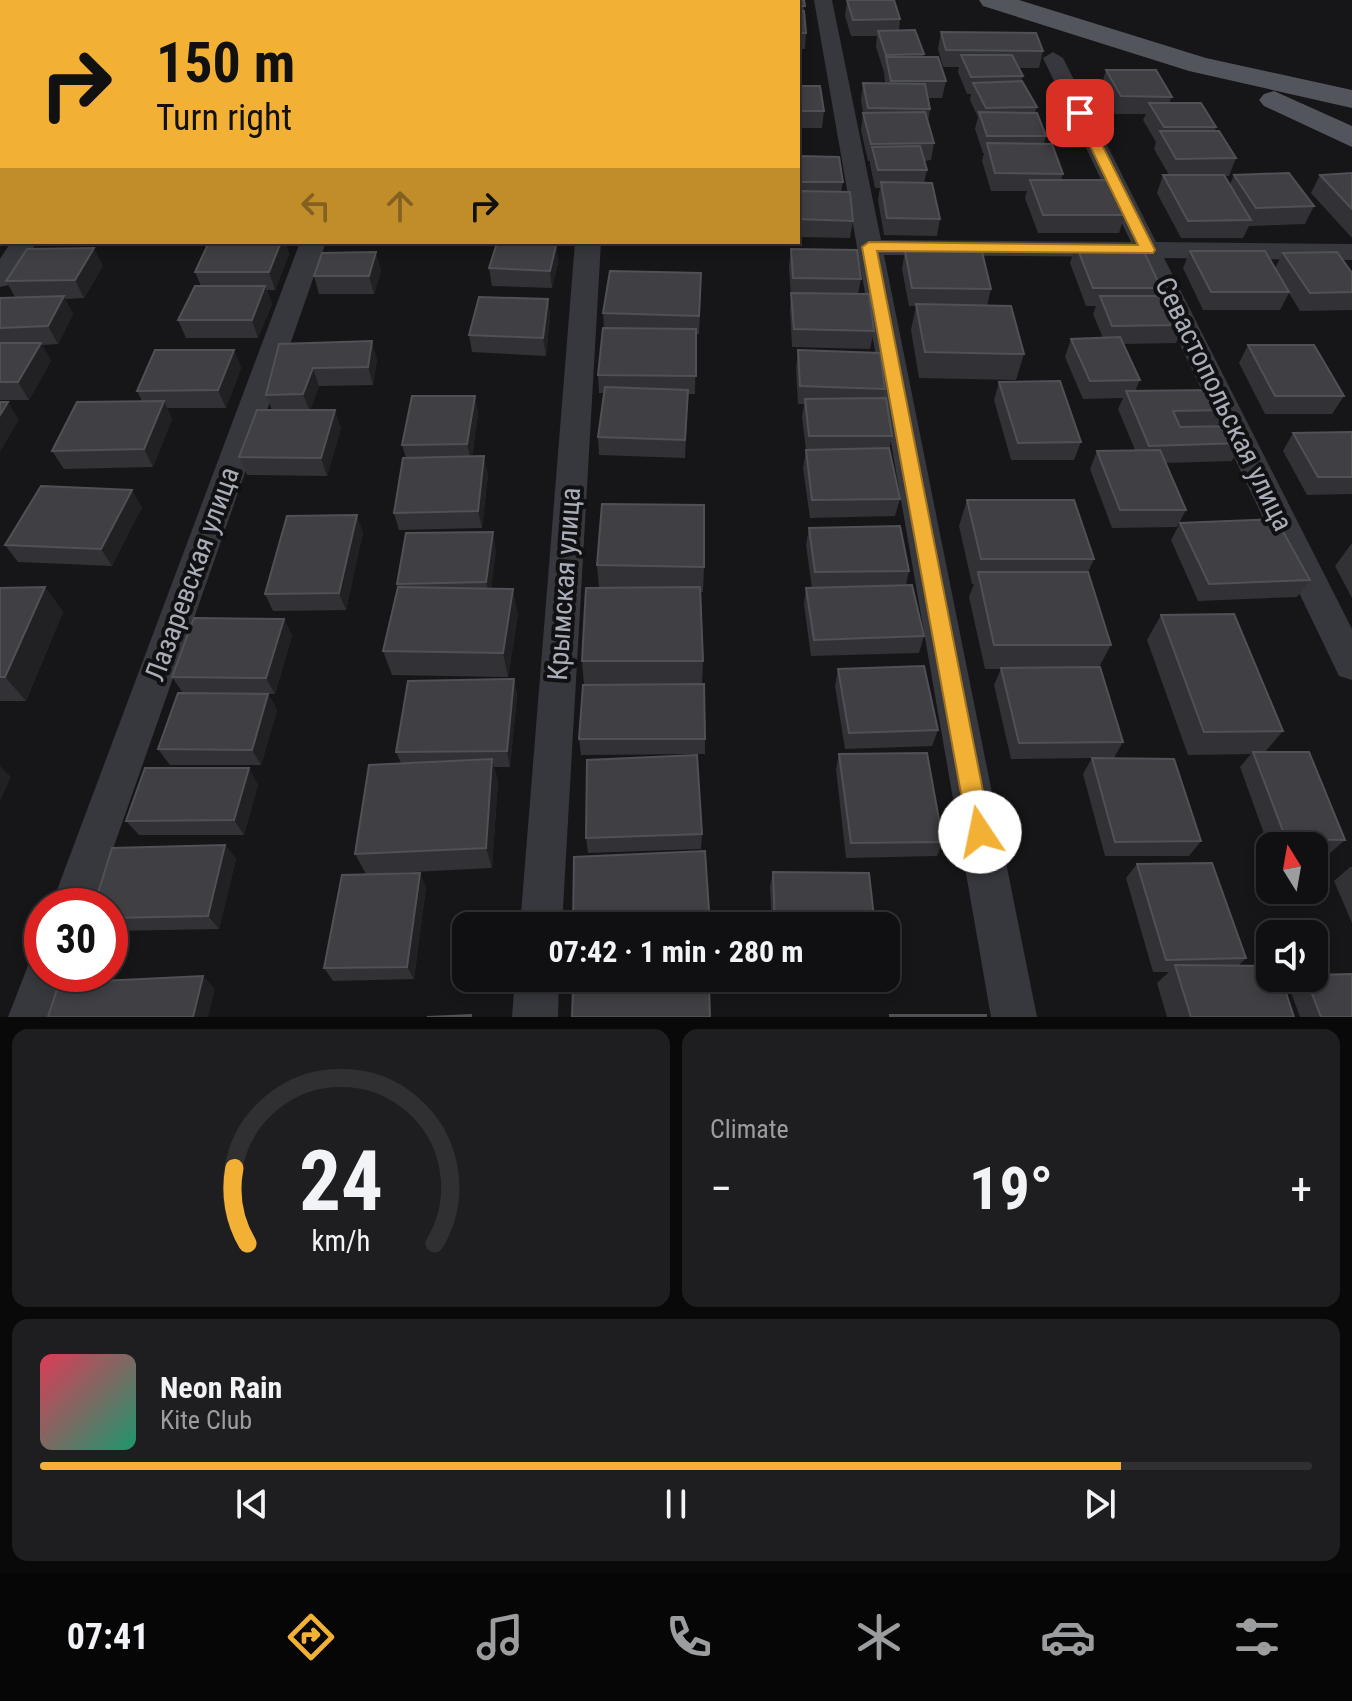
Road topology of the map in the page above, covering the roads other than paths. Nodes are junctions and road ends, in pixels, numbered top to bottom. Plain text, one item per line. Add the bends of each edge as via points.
1 (823, 0) edge
2 (992, 0) edge
3 (1053, 58) dead end
4 (1199, 65) junction
5 (1352, 99) edge
6 (1352, 138) edge
7 (23, 244) edge
8 (312, 244) edge
9 (588, 244) edge
10 (869, 247) junction
11 (1148, 250) junction
12 (1352, 252) edge
13 (0, 279) edge
14 (1352, 665) edge
15 (79, 888) edge
16 (542, 912) edge
17 (40, 992) edge
18 (536, 992) edge
19 (31, 1017) edge
20 (535, 1017) edge
21 (1014, 1017) edge

1 - 10 street
2 - 4 main road
3 - 11 street, Севастопольская улица
4 - 5 main road
4 - 6 main road
7 - 13 street
8 - 15 street, Лазаревская улица
9 - 16 street, Крымская улица
10 - 11 street
10 - 21 street
11 - 12 street
11 - 14 street, Севастопольская улица
17 - 19 street
18 - 20 street

